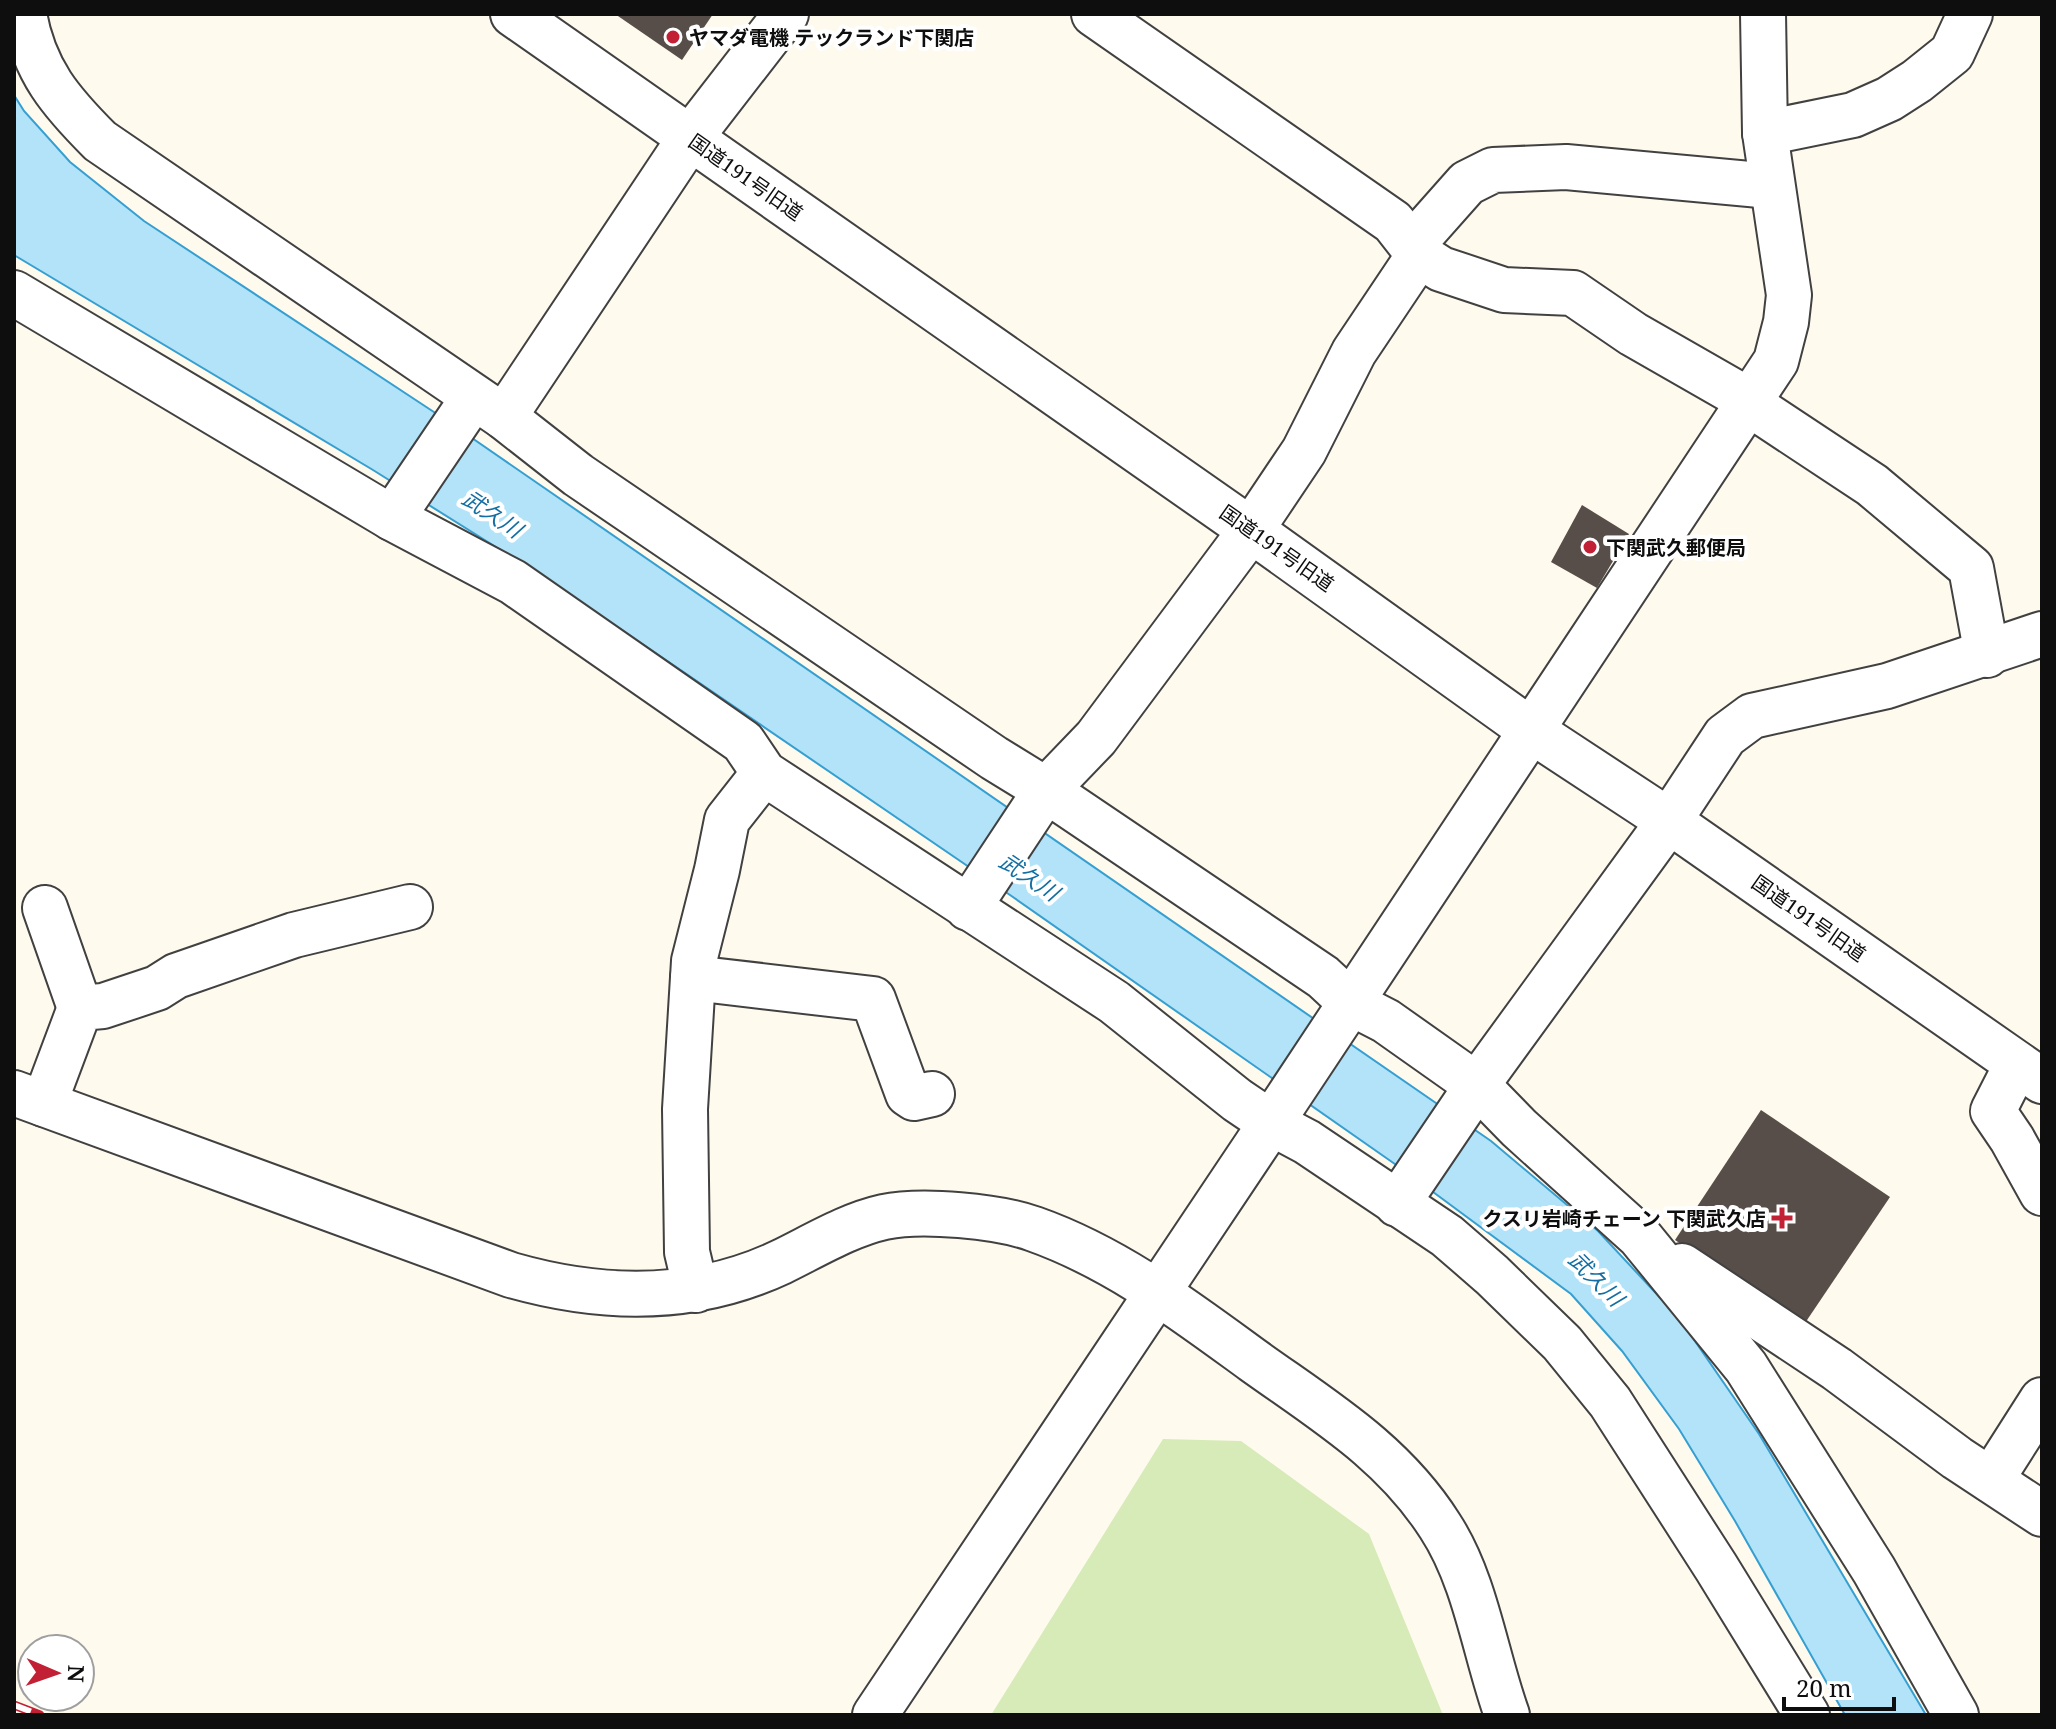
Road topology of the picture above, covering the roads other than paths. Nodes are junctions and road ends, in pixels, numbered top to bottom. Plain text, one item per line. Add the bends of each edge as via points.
1 (24, 14) edge
2 (513, 14) edge
3 (786, 14) edge
4 (1094, 14) edge
5 (1763, 14) edge
6 (1970, 14) edge
7 (1765, 133) junction
8 (690, 138) junction
9 (1771, 186) junction
10 (1416, 250) junction
11 (14, 293) edge
12 (1748, 403) junction
13 (484, 414) junction
14 (395, 513) junction
15 (1251, 530) junction
16 (2042, 634) edge
17 (1987, 655) junction
18 (1532, 731) junction
19 (764, 773) junction
20 (1042, 796) junction
21 (1669, 821) junction
22 (973, 901) junction
23 (410, 907) dead end
24 (45, 908) dead end
25 (693, 978) junction
26 (80, 1008) junction
27 (1345, 1011) junction
28 (2030, 1072) edge
29 (1474, 1092) junction
30 (932, 1094) dead end
31 (29, 1099) edge
32 (1275, 1116) junction
33 (2042, 1193) edge
34 (1401, 1198) junction
35 (1640, 1237) junction
36 (696, 1290) junction
37 (1158, 1292) junction
38 (2042, 1400) edge
39 (1991, 1480) junction
40 (2042, 1514) edge
41 (875, 1715) edge
42 (1507, 1715) edge
43 (1807, 1715) edge
44 (1956, 1715) edge

1 - 13 street via 40,69 64,106 100,141
2 - 8 street, 国道191号旧道
3 - 8 street
4 - 10 street via 1393,222
5 - 7 street
6 - 7 street via 1952,53 1889,99 1853,115
7 - 9 street
8 - 13 street
8 - 15 street, 国道191号旧道
9 - 10 street via 1566,167 1493,170 1467,183
9 - 12 street via 1789,295 1776,361
10 - 12 street via 1441,269 1504,290 1573,293
10 - 15 street via 1354,352 1304,451
11 - 14 street
12 - 17 street via 1872,485 1971,568
12 - 18 street
13 - 14 street
13 - 20 street
14 - 19 street via 513,582 743,742
15 - 18 street, 国道191号旧道
15 - 20 street via 1096,738
16 - 17 street
17 - 21 street via 1887,686 1752,716 1725,736
18 - 21 street, 国道191号旧道
18 - 27 street
19 - 22 street
19 - 25 street via 727,820
20 - 22 street
20 - 27 street via 1323,977
21 - 28 street, 国道191号旧道
21 - 29 street
22 - 32 street via 1114,1002 1237,1100
23 - 26 street via 294,935 176,976 157,988
24 - 26 street
25 - 30 street via 873,999 908,1094
25 - 36 street via 685,1109 687,1252
26 - 31 street
27 - 29 street via 1386,1021
27 - 32 street
28 - 33 street via 1993,1111
29 - 34 street
29 - 35 street
31 - 36 street via 511,1275 589,1292
32 - 34 street via 1307,1142
32 - 37 street
34 - 43 street via 1562,1343 1610,1402
35 - 39 street
35 - 44 street via 1746,1367 1874,1570
36 - 37 street via 747,1276 884,1217 913,1215 960,1216 1032,1228 1111,1263
37 - 41 street
37 - 42 street via 1369,1443 1408,1481 1442,1529 1466,1582
38 - 39 street
39 - 40 street

